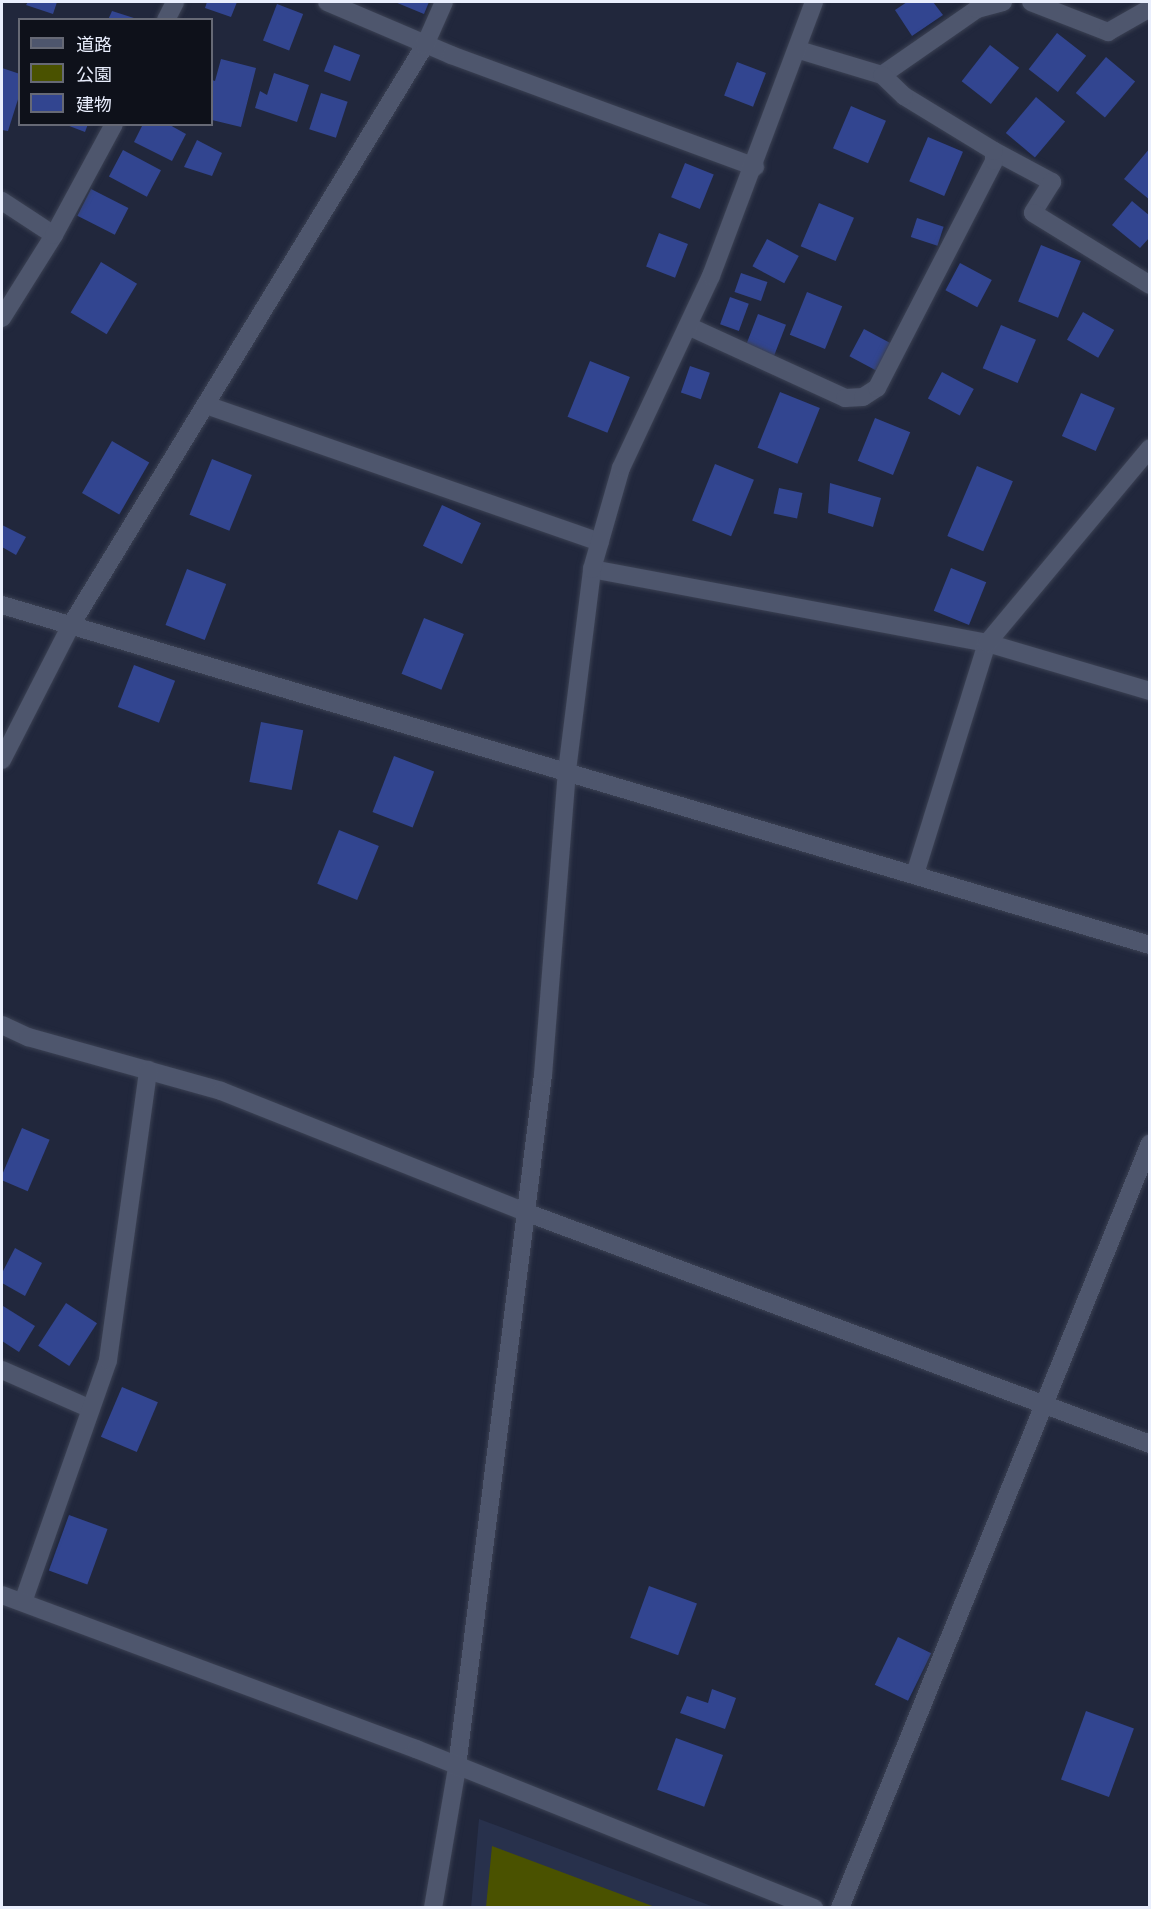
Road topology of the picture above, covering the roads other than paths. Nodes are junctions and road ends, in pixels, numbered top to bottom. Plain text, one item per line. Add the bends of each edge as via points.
1 (175, 2) edge
2 (327, 2) edge
3 (444, 2) edge
4 (814, 2) edge
5 (1003, 2) edge
6 (1031, 2) edge
7 (1149, 8) edge
8 (167, 18) edge
9 (425, 45) junction
10 (798, 50) junction
11 (882, 75) junction
12 (113, 126) edge
13 (994, 151) junction
14 (755, 166) junction
15 (2, 201) edge
16 (54, 235) junction
17 (1149, 285) edge
18 (2, 318) edge
19 (688, 326) junction
20 (206, 405) junction
21 (1149, 448) edge
22 (600, 542) junction
23 (592, 569) junction
24 (2, 605) edge
25 (71, 626) junction
26 (987, 643) junction
27 (1149, 691) edge
28 (2, 760) edge
29 (567, 771) junction
30 (915, 874) junction
31 (1149, 945) edge
32 (2, 1025) edge
33 (148, 1070) junction
34 (1149, 1143) edge
35 (525, 1212) junction
36 (2, 1370) edge
37 (1045, 1403) junction
38 (90, 1409) junction
39 (1149, 1444) edge
40 (2, 1595) edge
41 (23, 1602) junction
42 (457, 1767) junction
43 (433, 1908) edge
44 (814, 1908) edge
45 (840, 1908) edge

1 - 8 street
2 - 9 street
3 - 9 street
4 - 10 street
5 - 11 street via 977,9
6 - 7 street via 1108,32
9 - 14 street
9 - 20 street
10 - 11 street
10 - 14 street
11 - 13 street via 904,96
12 - 16 street
13 - 17 street via 1052,182 1033,213
13 - 19 street via 994,161 877,388 864,397 845,398
14 - 19 street
15 - 16 street
16 - 18 street
19 - 22 street via 621,468
20 - 22 street
20 - 25 street
21 - 26 street
22 - 23 street
23 - 26 street
23 - 29 street
24 - 25 street
25 - 28 street
25 - 29 street
26 - 27 street
26 - 30 street
29 - 30 street
29 - 35 street via 543,1075
30 - 31 street
32 - 33 street via 28,1037
33 - 35 street via 222,1091
33 - 38 street via 108,1360
34 - 37 street
35 - 37 street
35 - 42 street
36 - 38 street
37 - 39 street
37 - 45 street
38 - 41 street
40 - 41 street
41 - 42 street
42 - 43 street
42 - 44 street

